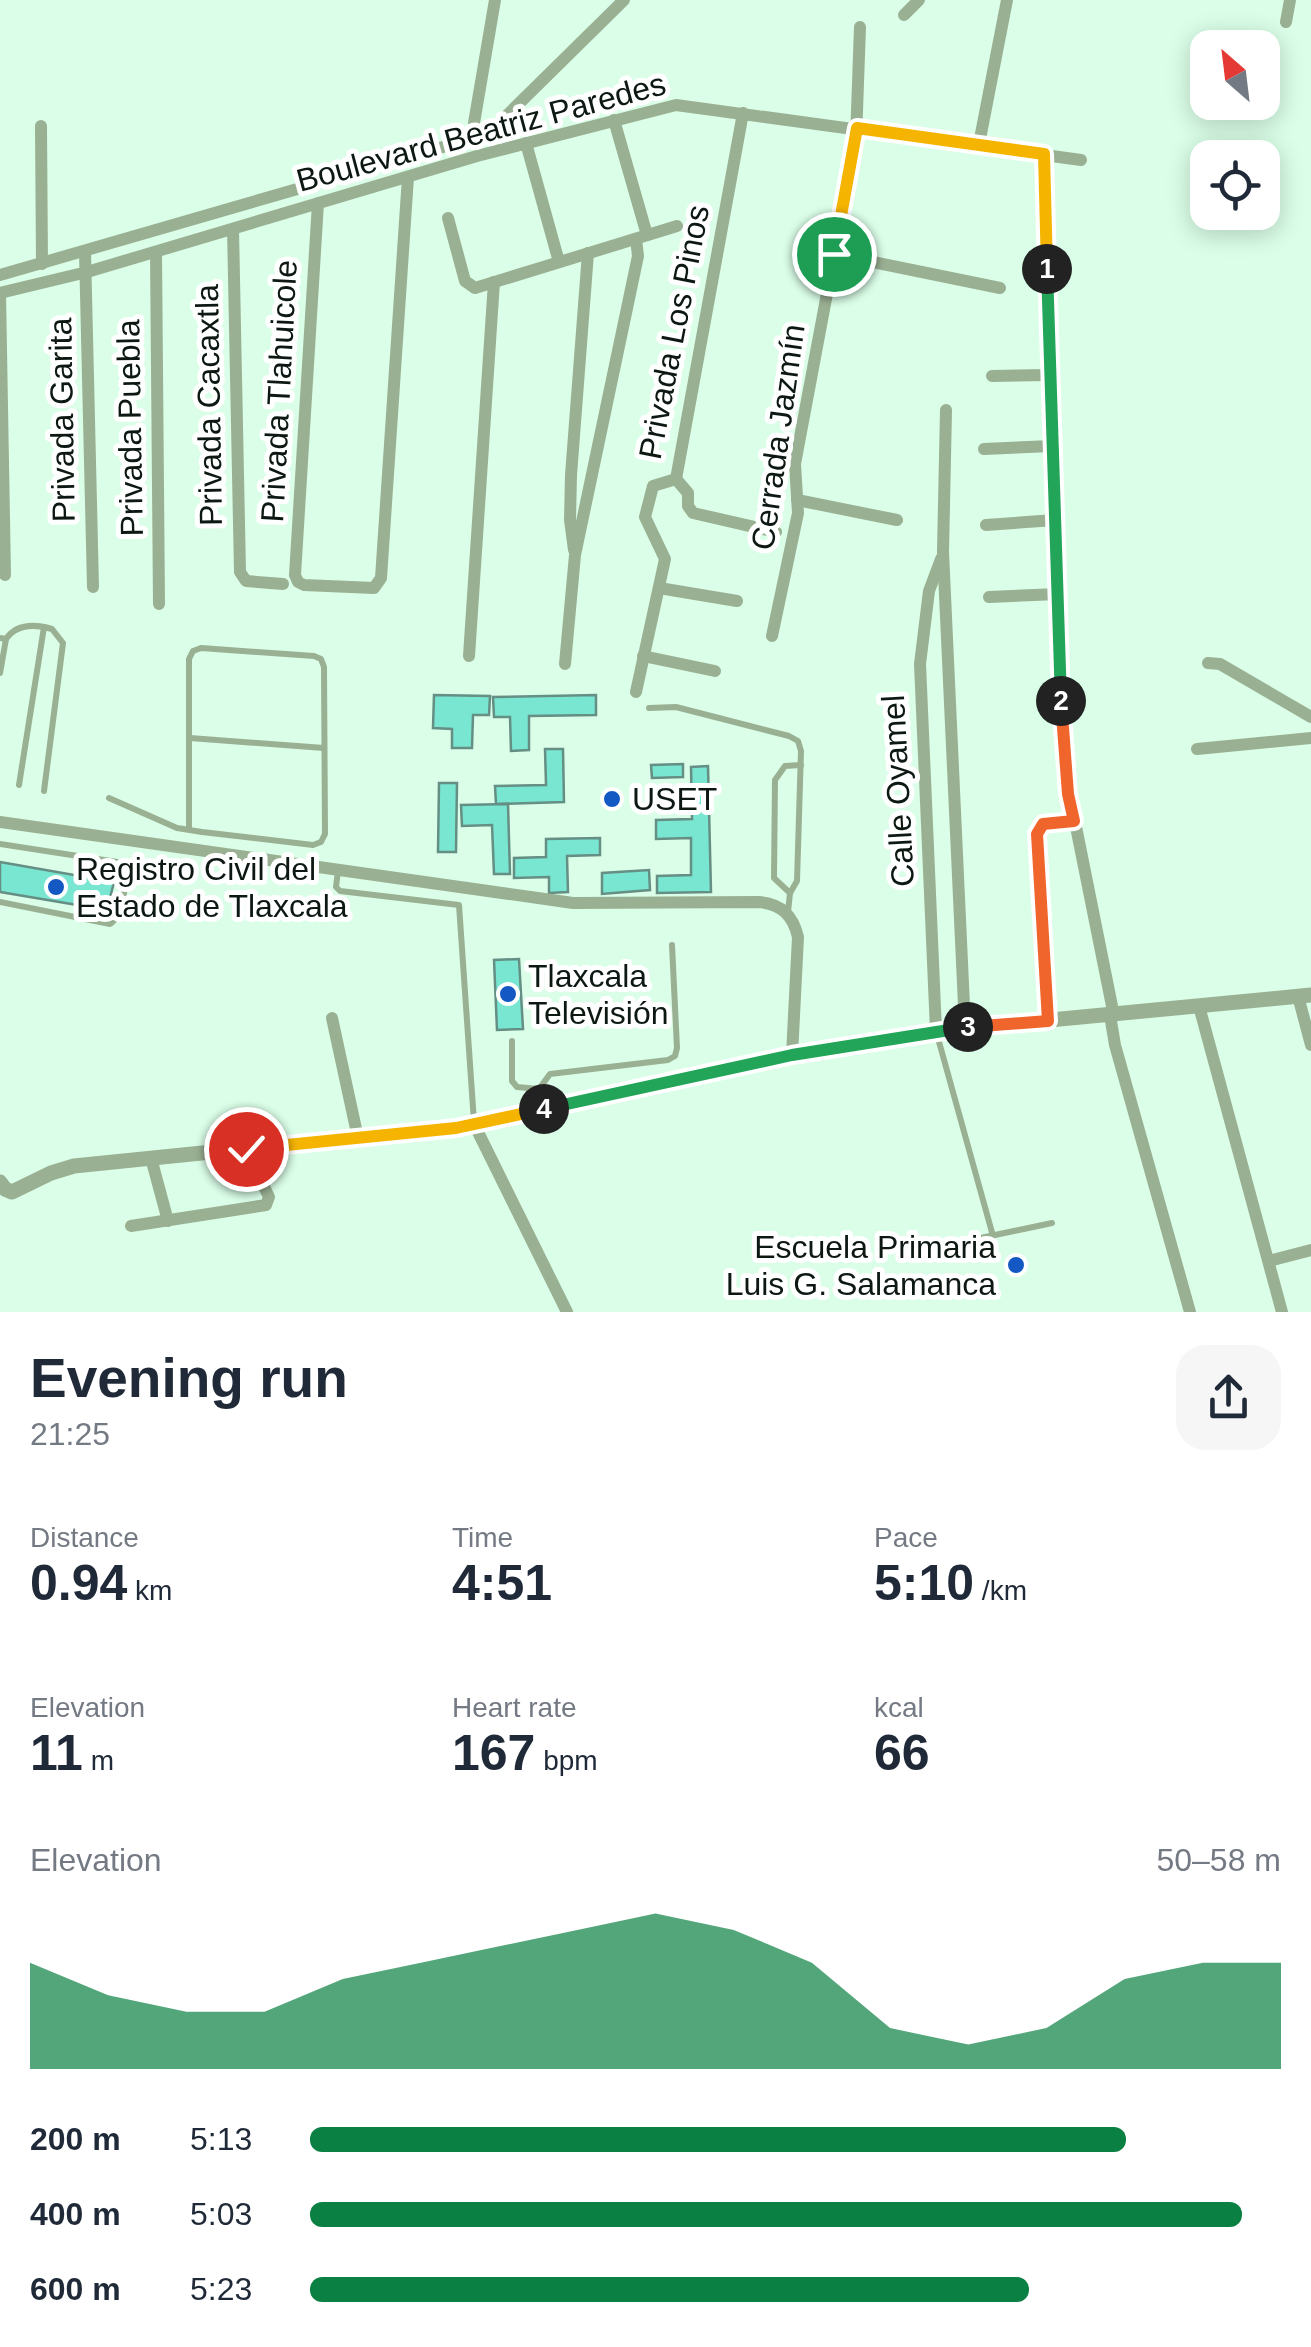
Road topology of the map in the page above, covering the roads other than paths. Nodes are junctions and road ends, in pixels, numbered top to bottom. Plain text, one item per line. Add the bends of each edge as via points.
1 (495, 0) edge
2 (624, 0) edge
3 (919, 0) edge
4 (1006, 0) edge
5 (1290, 0) edge
6 (904, 15) dead end
7 (1286, 22) dead end
8 (860, 27) dead end
9 (742, 113) junction
10 (614, 120) junction
11 (41, 126) dead end
12 (857, 128) junction
13 (473, 138) junction
14 (526, 142) junction
15 (979, 144) junction
16 (1044, 154) junction
17 (477, 156) junction
18 (1082, 160) dead end
19 (408, 177) junction
20 (318, 203) junction
21 (448, 218) dead end
22 (677, 226) dead end
23 (232, 229) junction
24 (641, 237) junction
25 (85, 252) junction
26 (156, 252) junction
27 (588, 253) junction
28 (834, 254) junction
29 (559, 262) junction
30 (42, 264) junction
31 (87, 272) junction
32 (0, 275) edge
33 (494, 282) junction
34 (1000, 288) dead end
35 (0, 293) edge
36 (1049, 375) junction
37 (992, 376) dead end
38 (946, 410) dead end
39 (1052, 446) junction
40 (984, 449) dead end
41 (676, 479) junction
42 (798, 500) junction
43 (897, 520) dead end
44 (1055, 520) junction
45 (986, 525) dead end
46 (776, 532) dead end
47 (944, 552) junction
48 (576, 554) junction
49 (5, 574) dead end
50 (283, 584) dead end
51 (92, 586) dead end
52 (658, 588) junction
53 (1058, 594) junction
54 (989, 596) dead end
55 (736, 601) dead end
56 (160, 604) dead end
57 (44, 627) junction
58 (772, 636) dead end
59 (3, 639) edge
60 (469, 656) dead end
61 (644, 656) junction
62 (1208, 663) dead end
63 (565, 664) dead end
64 (715, 671) dead end
65 (0, 673) edge
66 (636, 692) dead end
67 (649, 708) dead end
68 (1311, 717) edge
69 (190, 738) junction
70 (1311, 738) edge
71 (324, 748) junction
72 (1197, 749) dead end
73 (801, 765) junction
74 (953, 782) junction
75 (925, 783) junction
76 (20, 786) dead end
77 (44, 791) dead end
78 (109, 798) dead end
79 (1074, 821) junction
80 (0, 822) edge
81 (188, 830) junction
82 (202, 832) junction
83 (0, 844) edge
84 (199, 852) junction
85 (338, 871) junction
86 (790, 893) junction
87 (0, 902) edge
88 (788, 914) junction
89 (672, 945) dead end
90 (1304, 995) edge
91 (1200, 1006) junction
92 (1111, 1015) junction
93 (332, 1018) dead end
94 (1048, 1021) junction
95 (965, 1027) junction
96 (936, 1030) junction
97 (512, 1041) dead end
98 (1311, 1044) edge
99 (792, 1055) junction
100 (539, 1088) junction
101 (546, 1108) junction
102 (474, 1124) junction
103 (358, 1138) junction
104 (246, 1149) junction
105 (150, 1158) junction
106 (4, 1187) edge
107 (168, 1220) junction
108 (1052, 1223) dead end
109 (131, 1226) dead end
110 (993, 1236) junction
111 (938, 1248) dead end
112 (1311, 1250) edge
113 (1269, 1261) junction
114 (567, 1312) edge
115 (1190, 1312) edge
116 (1282, 1312) edge

1 - 13 street
2 - 13 street, Boulevard Beatriz Paredes via 488,134
3 - 6 street
4 - 15 street
5 - 7 street
8 - 12 street, Cerrada Jazmín
9 - 10 street, Boulevard Beatriz Paredes via 676,105
9 - 12 street, Boulevard Beatriz Paredes
9 - 41 street, Privada Los Pinos
10 - 14 street, Boulevard Beatriz Paredes
10 - 24 street
11 - 30 street
12 - 15 street, Boulevard Beatriz Paredes
12 - 28 street, Cerrada Jazmín
13 - 17 street
13 - 25 street, Boulevard Beatriz Paredes
14 - 17 street, Boulevard Beatriz Paredes
14 - 29 street
15 - 16 street, Boulevard Beatriz Paredes
16 - 18 street, Boulevard Beatriz Paredes
16 - 36 street
17 - 19 street, Boulevard Beatriz Paredes
19 - 20 street, Boulevard Beatriz Paredes
19 - 20 street, Privada Tlahuicole via 378,586 298,582 295,575
20 - 23 street, Boulevard Beatriz Paredes
21 - 33 street via 466,284
22 - 24 street
23 - 26 street, Boulevard Beatriz Paredes
23 - 50 street, Privada Cacaxtla via 240,572 243,579
24 - 27 street
24 - 48 street
25 - 30 street, Boulevard Beatriz Paredes
25 - 31 street, Privada Garita
26 - 31 street, Boulevard Beatriz Paredes
26 - 56 street, Privada Puebla
27 - 29 street
27 - 48 street via 571,475
28 - 34 street
28 - 42 street, Cerrada Jazmín via 795,464
29 - 33 street
30 - 32 street, Boulevard Beatriz Paredes
31 - 35 street, Boulevard Beatriz Paredes
31 - 51 street, Privada Garita
33 - 60 street
35 - 49 street
36 - 37 street
36 - 39 street
38 - 47 street
39 - 40 street
39 - 44 street
41 - 46 street via 693,513
41 - 52 street, Privada Los Pinos via 653,486 645,517 665,554
42 - 43 street
42 - 58 street, Cerrada Jazmín
44 - 45 street
44 - 53 street
47 - 74 street
47 - 75 street, Calle Oyamel via 922,631
48 - 63 street
52 - 55 street
52 - 61 street, Privada Los Pinos
53 - 54 street
53 - 79 street via 1062,722
57 - 59 lane via 22,627
57 - 76 lane
57 - 77 lane via 59,635 64,651
59 - 65 lane
61 - 64 street
61 - 66 street, Privada Los Pinos
62 - 68 street
67 - 73 lane via 676,707 789,736 801,746
69 - 71 lane
69 - 71 lane via 192,651 314,656 324,666
69 - 81 lane
70 - 72 street
71 - 82 lane via 321,842
73 - 86 lane via 797,881
73 - 86 lane via 785,766 775,780 774,878
74 - 75 street
74 - 95 street
75 - 96 street, Calle Oyamel
78 - 81 lane
79 - 92 street
79 - 94 street via 1043,824 1037,834
80 - 84 street
81 - 82 lane
82 - 84 lane
83 - 87 lane via 117,862 126,874 119,915 110,924
84 - 85 street
85 - 88 street via 573,903 759,902
85 - 102 lane via 340,891 459,906
86 - 88 lane
88 - 99 street via 798,937
89 - 100 lane via 675,1056 552,1073
90 - 91 street
90 - 98 street
91 - 92 street
91 - 113 street
92 - 94 street
92 - 115 street
93 - 103 street
94 - 95 street
95 - 96 street
96 - 99 street
96 - 110 lane
97 - 100 lane via 512,1080
99 - 101 street
100 - 101 lane
101 - 102 street
102 - 103 street
102 - 114 street
103 - 104 street
104 - 105 street
104 - 107 street via 269,1198 266,1206
105 - 106 street via 74,1166
105 - 107 street
107 - 109 street
108 - 110 lane
110 - 111 lane
112 - 113 street
113 - 116 street

